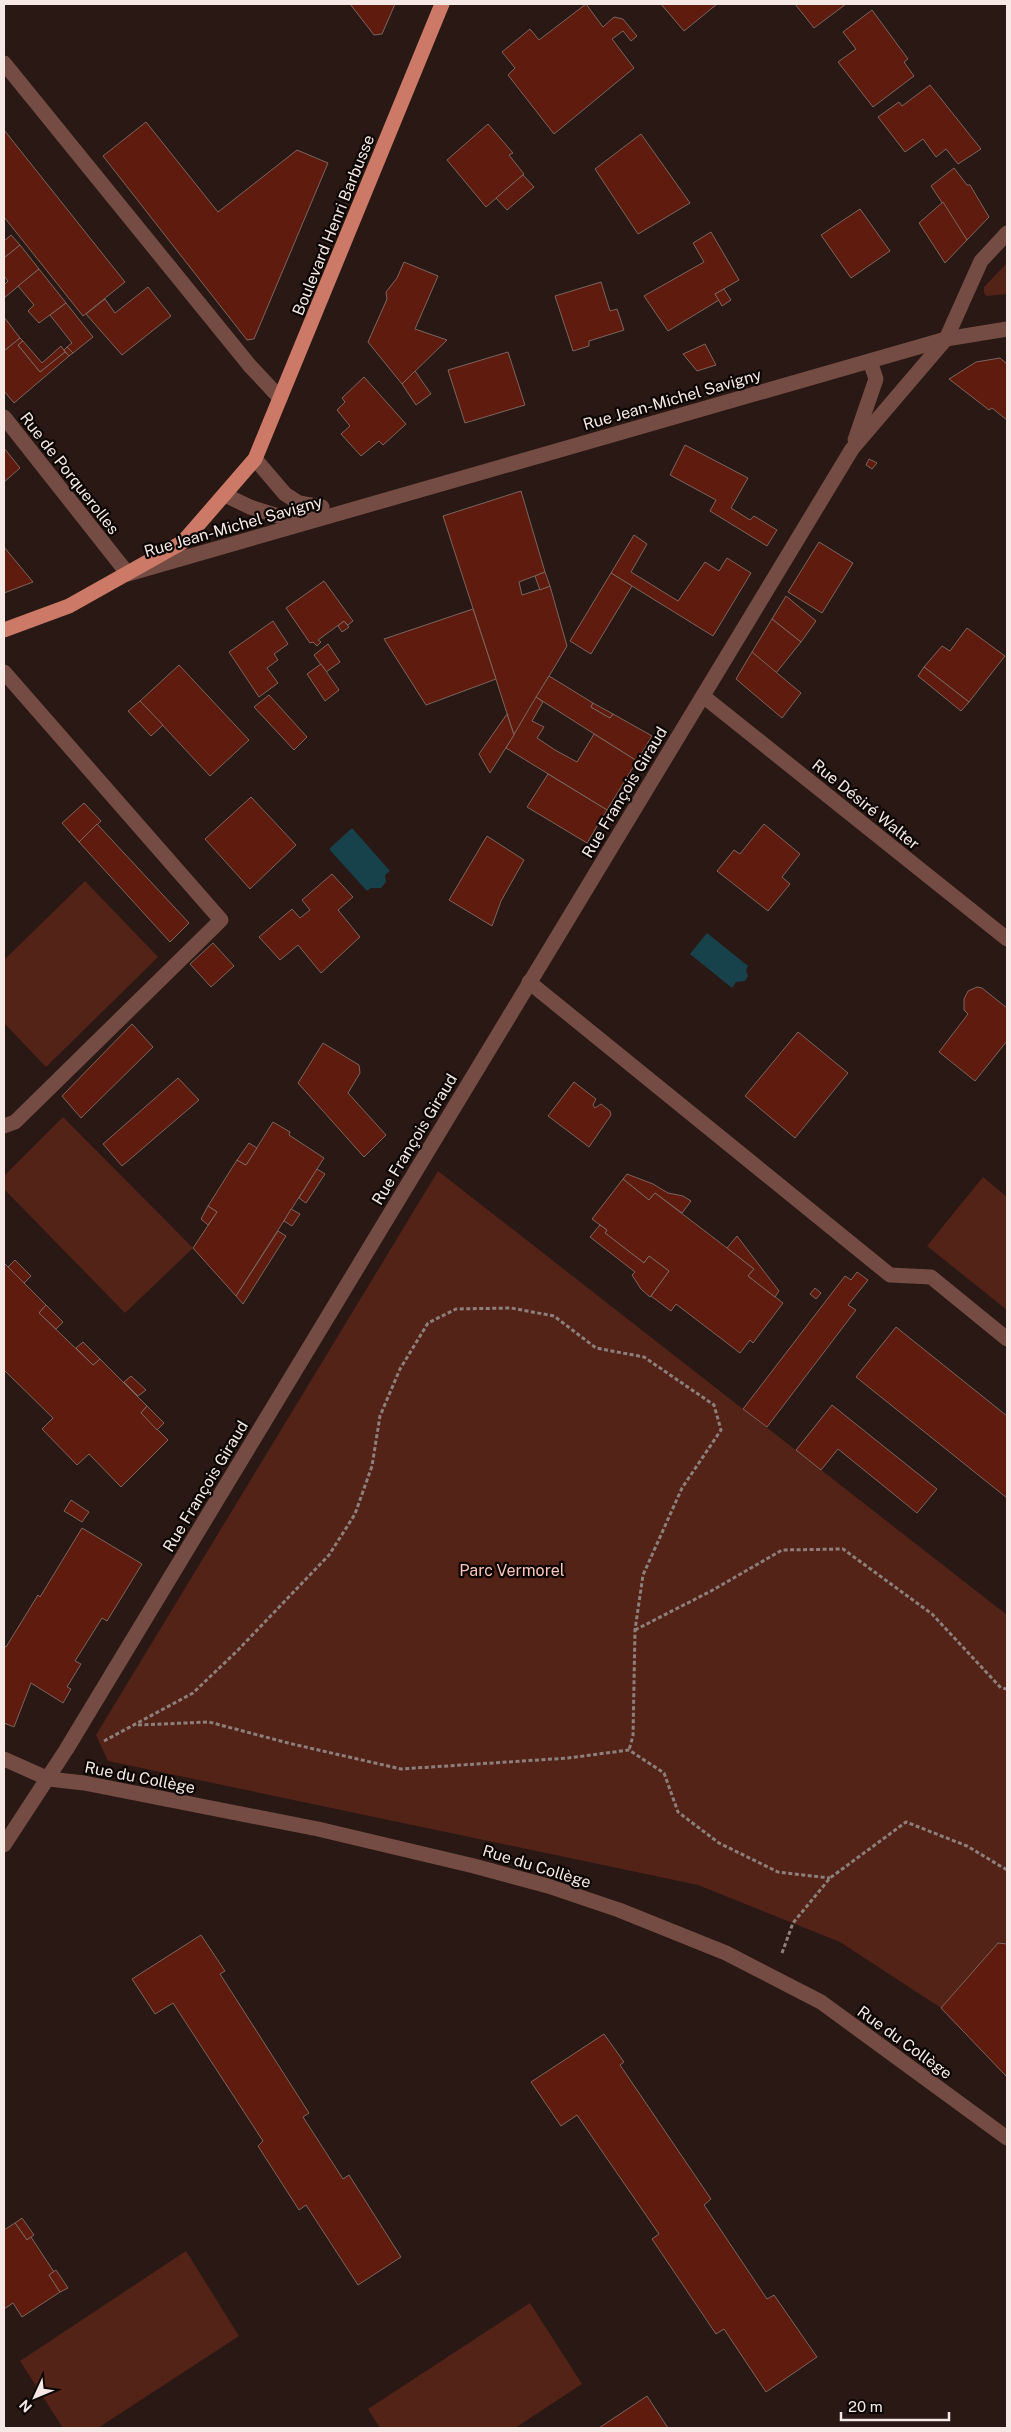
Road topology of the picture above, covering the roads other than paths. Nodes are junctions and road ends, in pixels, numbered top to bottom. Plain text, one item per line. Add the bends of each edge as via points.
1 (442, 4) edge
2 (4, 63) edge
3 (1007, 234) edge
4 (1007, 329) edge
5 (946, 339) junction
6 (870, 360) junction
7 (280, 398) junction
8 (4, 417) edge
9 (852, 448) junction
10 (255, 459) junction
11 (225, 495) junction
12 (348, 511) junction
13 (128, 574) junction
14 (4, 630) edge
15 (4, 672) edge
16 (703, 696) junction
17 (1007, 939) edge
18 (529, 982) junction
19 (4, 1126) edge
20 (1007, 1339) edge
21 (4, 1759) edge
22 (48, 1779) junction
23 (4, 1845) edge
24 (1007, 2138) edge

1 - 7 main road, Boulevard Henri Barbusse
2 - 7 street via 250,366
3 - 5 street, Rue François Giraud via 981,261
4 - 5 street, Rue Jean-Michel Savigny
5 - 6 street, Rue Jean-Michel Savigny
5 - 9 street, Rue François Giraud
6 - 9 street, Rue François Giraud via 876,378
6 - 12 street, Rue Jean-Michel Savigny
7 - 10 main road, Boulevard Henri Barbusse
8 - 13 street, Rue de Porquerolles
9 - 16 street, Rue François Giraud
10 - 11 main road, Rue Jean-Michel Savigny
10 - 12 street, Rue Jean-Michel Savigny via 285,494 299,503
11 - 12 street, Rue Jean-Michel Savigny via 278,516
11 - 13 main road, Rue Jean-Michel Savigny via 183,542
12 - 13 street, Rue Jean-Michel Savigny
13 - 14 main road, Rue Jean-Michel Savigny via 69,606
15 - 19 street via 221,920 15,1122
16 - 17 street, Rue Désiré Walter
16 - 18 street, Rue François Giraud
18 - 20 street via 890,1275 931,1277
18 - 22 street, Rue François Giraud
21 - 22 street, Rue du Collège
22 - 23 street, Rue François Giraud
22 - 24 street, Rue du Collège via 84,1783 318,1829 474,1866 619,1910 726,1953 821,2002

